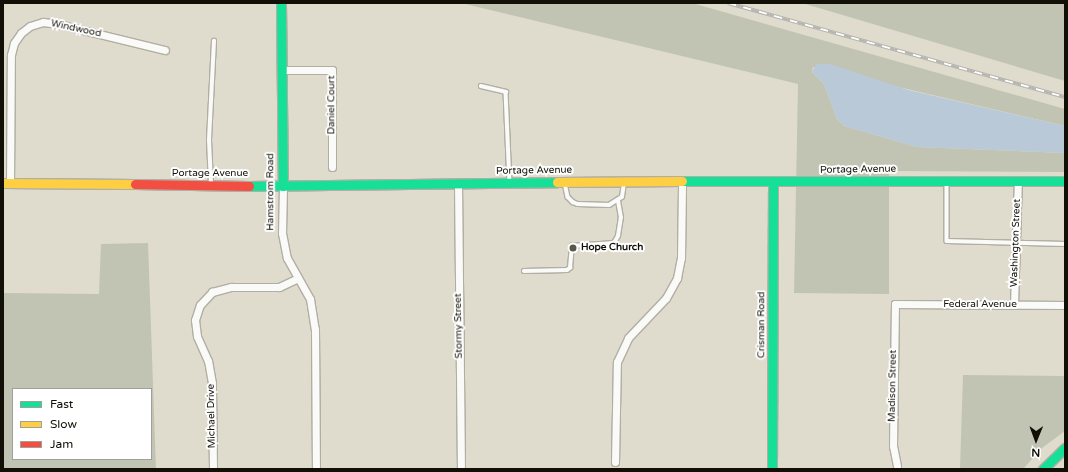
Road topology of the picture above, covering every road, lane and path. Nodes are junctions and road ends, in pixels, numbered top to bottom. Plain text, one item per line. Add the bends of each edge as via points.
1 (281, 3) edge
2 (214, 41) dead end
3 (165, 50) dead end
4 (282, 70) junction
5 (481, 86) dead end
6 (332, 167) dead end
7 (947, 180) junction
8 (624, 181) junction
9 (1018, 181) junction
10 (1065, 181) edge
11 (565, 182) junction
12 (682, 182) junction
13 (773, 182) junction
14 (7, 183) edge
15 (510, 183) junction
16 (458, 184) junction
17 (211, 185) junction
18 (283, 186) junction
19 (618, 201) junction
20 (1016, 242) junction
21 (1065, 244) edge
22 (524, 271) dead end
23 (298, 278) junction
24 (894, 304) joint
25 (1014, 305) junction
26 (1065, 305) edge
27 (1065, 448) edge
28 (615, 462) dead end
29 (897, 466) dead end
30 (213, 469) edge
31 (316, 469) edge
32 (461, 469) edge
33 (772, 469) edge
34 (1043, 469) edge

1 - 4 street, Hamstrom Road
2 - 17 lane via 209,140
3 - 14 street, Windwood via 43,22 30,26 21,33 14,43 11,55
4 - 6 street, Daniel Court via 332,70
4 - 18 street, Hamstrom Road
5 - 15 lane via 506,92
7 - 9 street, Portage Avenue
7 - 13 street, Portage Avenue
7 - 20 lane via 947,241
8 - 11 street, Portage Avenue
8 - 12 street, Portage Avenue
8 - 19 lane via 622,197
9 - 10 street, Portage Avenue
9 - 20 street, Washington Street
11 - 15 street, Portage Avenue
11 - 19 lane via 568,197 578,204 609,205
12 - 13 street, Portage Avenue
12 - 28 street via 681,258 675,282 666,298 628,338 617,362
13 - 33 street, Crisman Road
14 - 17 street, Portage Avenue
15 - 16 street, Portage Avenue
16 - 18 street, Portage Avenue
16 - 32 street, Stormy Street
17 - 18 street, Portage Avenue
18 - 23 street, Hamstrom Road via 282,233 287,258
19 - 22 lane via 621,218 614,243 572,246 570,268 567,270
20 - 21 lane
20 - 25 street, Washington Street
23 - 30 street, Michael Drive via 279,287 231,287 212,292 200,305 195,320 197,336 208,361 212,383
23 - 31 street, Hamstrom Road via 310,299 315,329
24 - 25 street, Federal Avenue
24 - 29 street, Madison Street via 893,446
25 - 26 street, Federal Avenue
27 - 34 street

